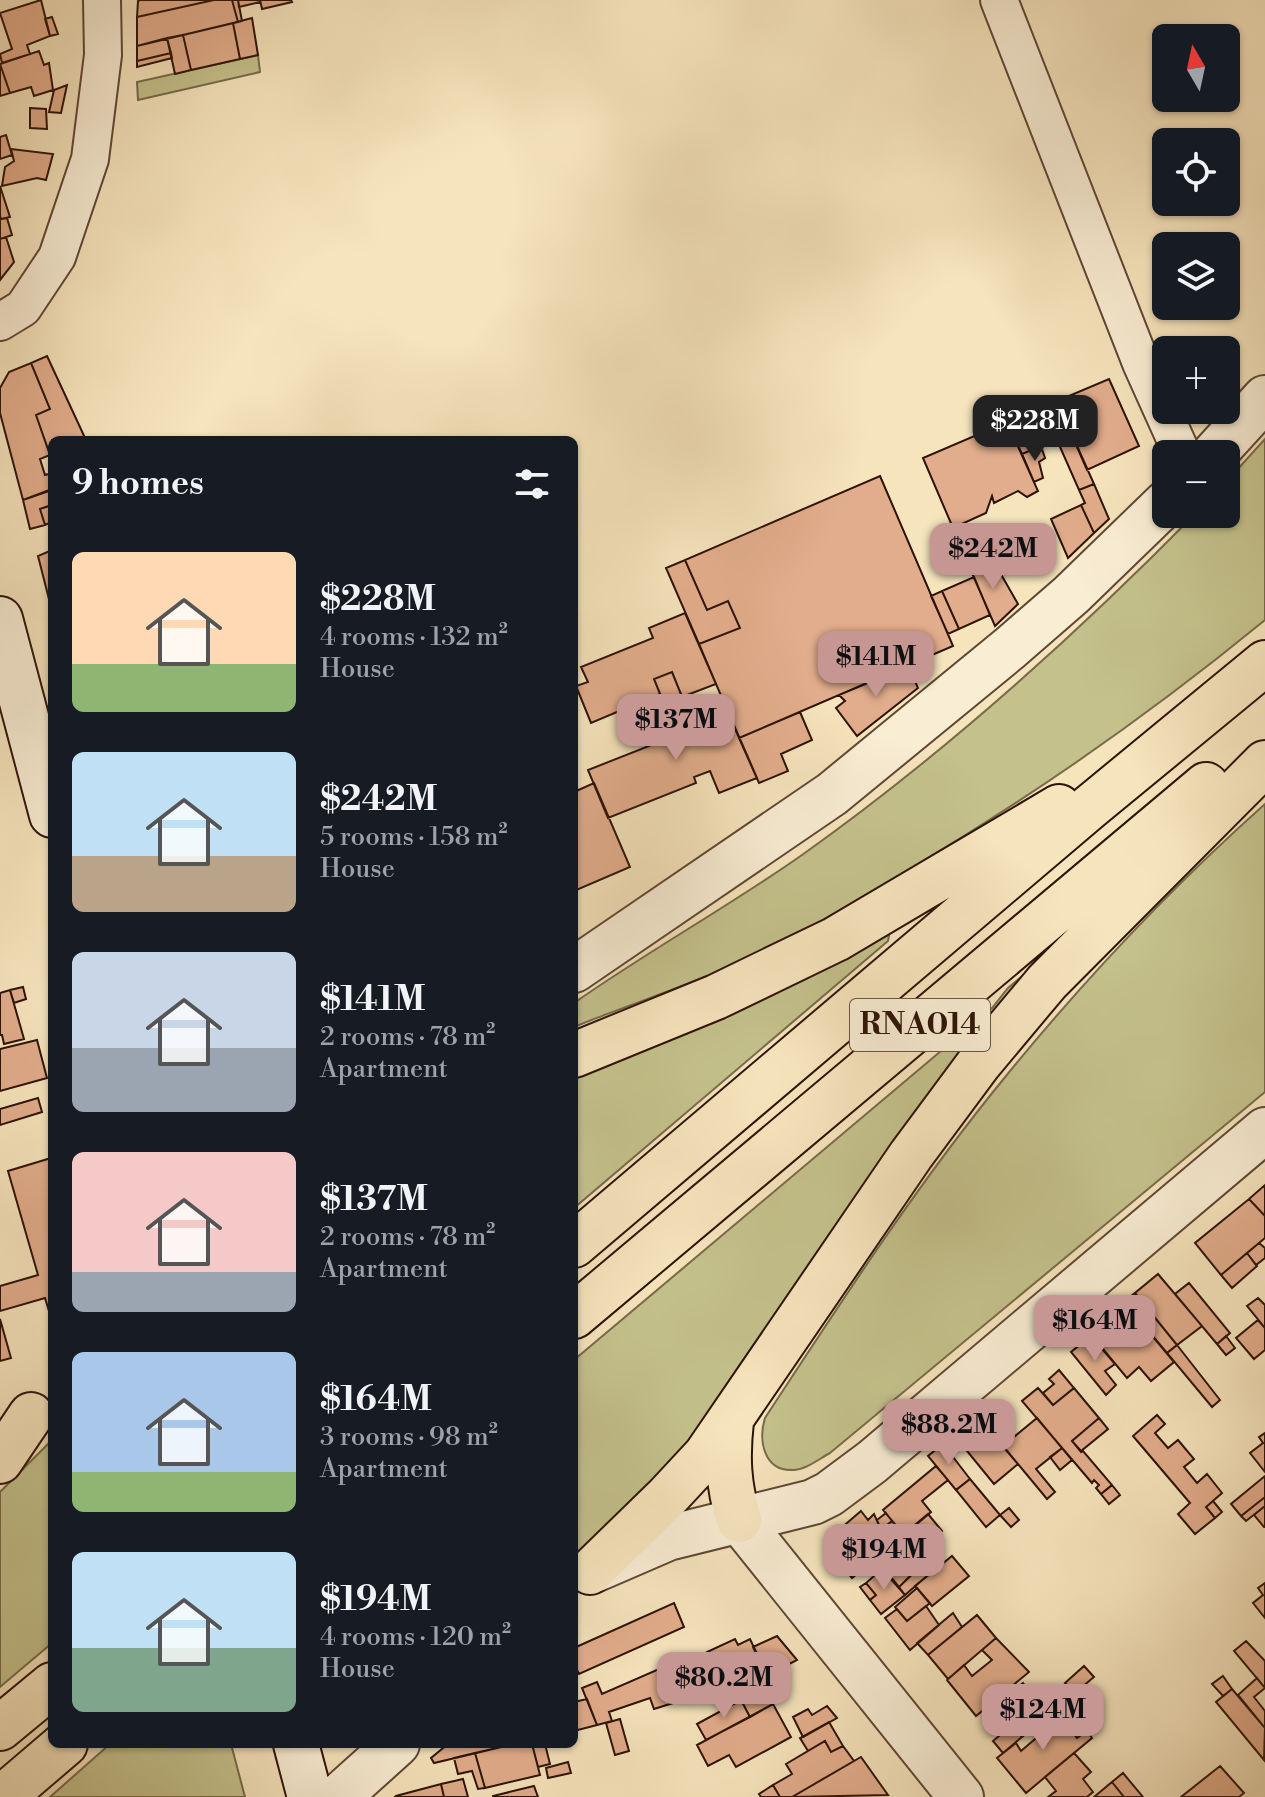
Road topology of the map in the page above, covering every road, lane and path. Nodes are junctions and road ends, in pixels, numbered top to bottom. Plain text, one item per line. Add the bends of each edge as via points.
1 (102, 0) edge
2 (999, 0) edge
3 (0, 322) edge
4 (1265, 398) edge
5 (1176, 440) edge
6 (1227, 440) edge
7 (1152, 517) edge
8 (0, 619) edge
9 (1265, 663) edge
10 (1181, 733) junction
11 (1265, 734) edge
12 (1265, 763) edge
13 (48, 800) edge
14 (578, 967) edge
15 (578, 1053) edge
16 (1265, 1130) edge
17 (578, 1242) edge
18 (578, 1313) edge
19 (28, 1419) edge
20 (731, 1421) junction
21 (0, 1461) edge
22 (739, 1520) junction
23 (582, 1580) edge
24 (48, 1688) edge
25 (0, 1728) edge
26 (60, 1748) edge
27 (297, 1748) edge
28 (393, 1748) edge
29 (3, 1797) edge
30 (310, 1797) edge
31 (338, 1797) edge
32 (961, 1797) edge

1 - 3 street via 103,55 90,159 57,257 23,308
2 - 5 street
4 - 6 street
7 - 14 street via 1071,595 888,750 771,838
8 - 13 street
9 - 10 highway, RNA014
10 - 15 highway via 836,939 716,997
10 - 17 highway, RNA014
11 - 18 highway, RNA014
12 - 20 highway via 1047,982 980,1062
16 - 22 street via 840,1486 813,1502
19 - 21 highway
20 - 22 highway via 728,1475
20 - 23 highway via 688,1475
22 - 23 street via 668,1538
22 - 32 street
24 - 25 highway
26 - 29 highway
27 - 30 street
28 - 31 street

